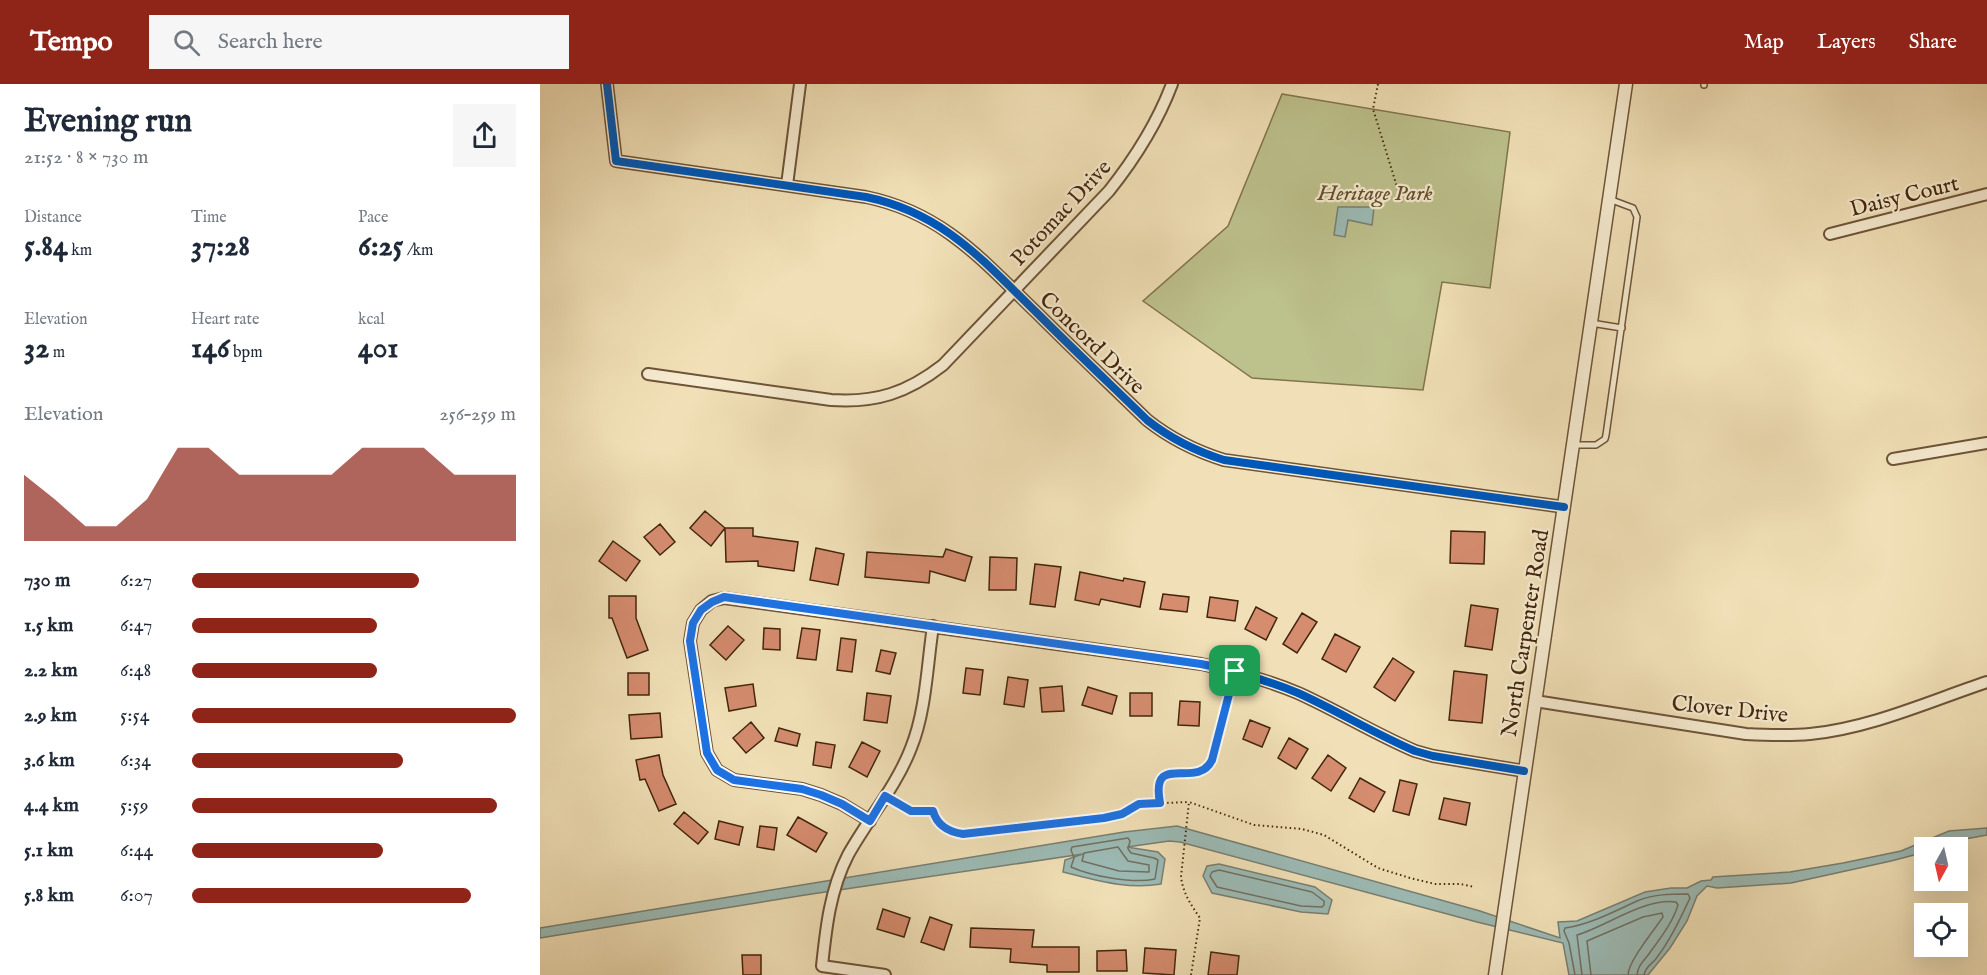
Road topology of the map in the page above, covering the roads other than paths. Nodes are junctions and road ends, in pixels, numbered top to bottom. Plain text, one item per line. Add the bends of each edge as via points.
1 (607, 84) edge
2 (800, 84) edge
3 (1173, 84) edge
4 (1626, 84) edge
5 (787, 185) junction
6 (1987, 194) edge
7 (1608, 198) junction
8 (1830, 234) dead end
9 (1013, 290) junction
10 (1590, 323) junction
11 (1622, 328) junction
12 (648, 374) dead end
13 (1987, 442) edge
14 (1571, 445) junction
15 (1893, 459) dead end
16 (1564, 507) junction
17 (933, 626) junction
18 (1987, 682) edge
19 (1534, 702) junction
20 (1524, 771) junction
21 (870, 821) junction
22 (885, 975) edge
23 (1496, 975) edge

1 - 5 street, Concord Drive via 616,161
2 - 5 street
3 - 9 street, Potomac Drive via 1149,136 1130,164
4 - 7 street, North Carpenter Road
5 - 9 street, Concord Drive via 878,199 925,217 964,243
6 - 8 street, Daisy Court
7 - 10 street, North Carpenter Road
7 - 11 lane via 1633,207 1637,217
9 - 12 street, Potomac Drive via 928,377 874,399 831,400
9 - 16 street, Concord Drive via 1147,420 1201,453 1224,460
10 - 11 lane
10 - 14 street, North Carpenter Road
11 - 14 lane via 1605,439 1596,445
13 - 15 street
14 - 16 street, North Carpenter Road
16 - 19 street, North Carpenter Road
17 - 20 street via 1235,671 1300,694 1415,751
17 - 21 street via 918,728 903,768
17 - 21 street via 724,597 701,610 693,623 690,641 707,753 717,770 734,780 821,795
18 - 19 street, Clover Drive via 1868,722 1810,734 1746,734
19 - 20 street, North Carpenter Road
20 - 23 street, North Carpenter Road
21 - 22 street via 838,878 826,924 822,966

